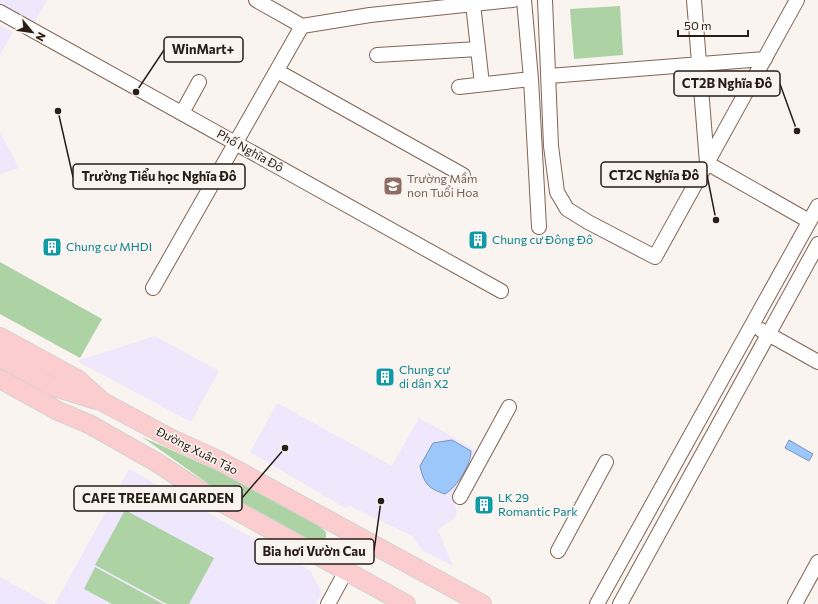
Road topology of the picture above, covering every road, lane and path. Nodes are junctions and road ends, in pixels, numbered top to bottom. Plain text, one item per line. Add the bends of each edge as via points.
1 (256, 0) edge
2 (513, 0) edge
3 (524, 0) edge
4 (545, 0) edge
5 (694, 0) edge
6 (797, 0) edge
7 (473, 4) junction
8 (0, 12) edge
9 (302, 26) junction
10 (478, 49) junction
11 (377, 55) dead end
12 (765, 59) junction
13 (698, 63) junction
14 (277, 71) junction
15 (549, 76) junction
16 (531, 79) junction
17 (199, 82) dead end
18 (482, 84) junction
19 (459, 86) dead end
20 (182, 113) junction
21 (236, 143) junction
22 (707, 163) junction
23 (463, 174) dead end
24 (818, 206) edge
25 (810, 221) junction
26 (540, 227) dead end
27 (818, 244) edge
28 (153, 288) dead end
29 (501, 291) dead end
30 (751, 325) junction
31 (768, 335) junction
32 (0, 337) edge
33 (0, 357) edge
34 (818, 362) edge
35 (0, 379) edge
36 (51, 386) junction
37 (103, 402) junction
38 (509, 407) dead end
39 (89, 424) junction
40 (606, 462) dead end
41 (460, 497) dead end
42 (558, 551) dead end
43 (818, 562) edge
44 (346, 571) junction
45 (328, 604) edge
46 (406, 604) edge
47 (482, 604) edge
48 (597, 604) edge
49 (620, 604) edge
50 (795, 604) edge

1 - 9 street
2 - 7 street
3 - 16 street
4 - 15 street
5 - 13 street
6 - 12 street
7 - 9 street via 370,15
7 - 10 street
8 - 20 street, Phố Nghĩa Đô
9 - 14 street
10 - 11 street
10 - 18 street
12 - 13 street
12 - 22 street
13 - 15 street
13 - 22 street
14 - 21 street
14 - 23 street
15 - 22 street via 551,146 556,192 567,208 588,222 654,257
16 - 18 street
16 - 26 street
17 - 20 street
18 - 19 street
20 - 21 street, Phố Nghĩa Đô
21 - 28 street
21 - 29 street, Phố Nghĩa Đô
22 - 25 street
24 - 25 street
25 - 30 street
27 - 31 street
30 - 31 street
30 - 48 street
31 - 34 street
31 - 49 street
32 - 37 main road, Đường Xuân Tảo via 77,379
33 - 36 main road
35 - 39 main road via 58,411
36 - 37 main road
36 - 39 main road
37 - 47 main road, Đường Xuân Tảo via 218,460
38 - 41 street
39 - 44 main road via 200,490
40 - 42 street
43 - 50 street
44 - 45 street
44 - 46 main road

